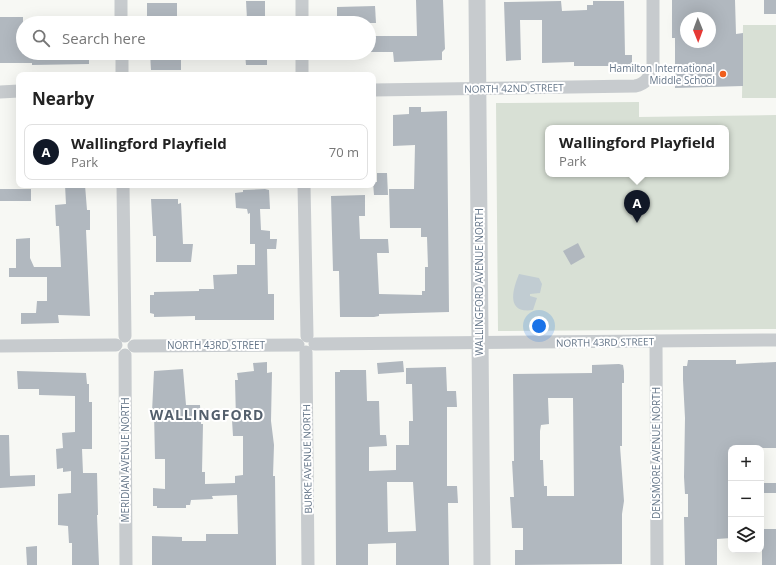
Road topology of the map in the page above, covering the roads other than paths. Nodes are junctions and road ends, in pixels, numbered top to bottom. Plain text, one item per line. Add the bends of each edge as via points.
1 (121, 0) edge
2 (302, 0) edge
3 (477, 0) edge
4 (653, 0) edge
5 (121, 16) edge
6 (302, 16) edge
7 (122, 60) edge
8 (302, 60) edge
9 (122, 72) edge
10 (302, 72) edge
11 (478, 89) junction
12 (376, 90) edge
13 (0, 92) edge
14 (16, 92) edge
15 (123, 188) edge
16 (304, 188) edge
17 (776, 340) edge
18 (120, 341) junction
19 (656, 341) junction
20 (306, 344) junction
21 (480, 344) junction
22 (0, 346) edge
23 (130, 350) junction
24 (126, 565) edge
25 (308, 565) edge
26 (482, 565) edge
27 (657, 565) edge

1 - 5 street
2 - 6 street
3 - 11 street, WALLINGFORD AVENUE NORTH
4 - 11 street, NORTH 42ND STREET via 653,66 650,76 643,84
7 - 9 street
8 - 10 street
11 - 12 street, NORTH 42ND STREET
11 - 21 street, WALLINGFORD AVENUE NORTH
13 - 14 street
15 - 18 street
16 - 20 street, BURKE AVENUE NORTH
17 - 19 street, NORTH 43RD STREET
18 - 22 street
18 - 23 street via 132,339
19 - 21 street, NORTH 43RD STREET
19 - 27 street, DENSMORE AVENUE NORTH
20 - 21 street, NORTH 43RD STREET
20 - 23 street, NORTH 43RD STREET
20 - 25 street, BURKE AVENUE NORTH
21 - 26 street, WALLINGFORD AVENUE NORTH
23 - 24 street, MERIDIAN AVENUE NORTH

